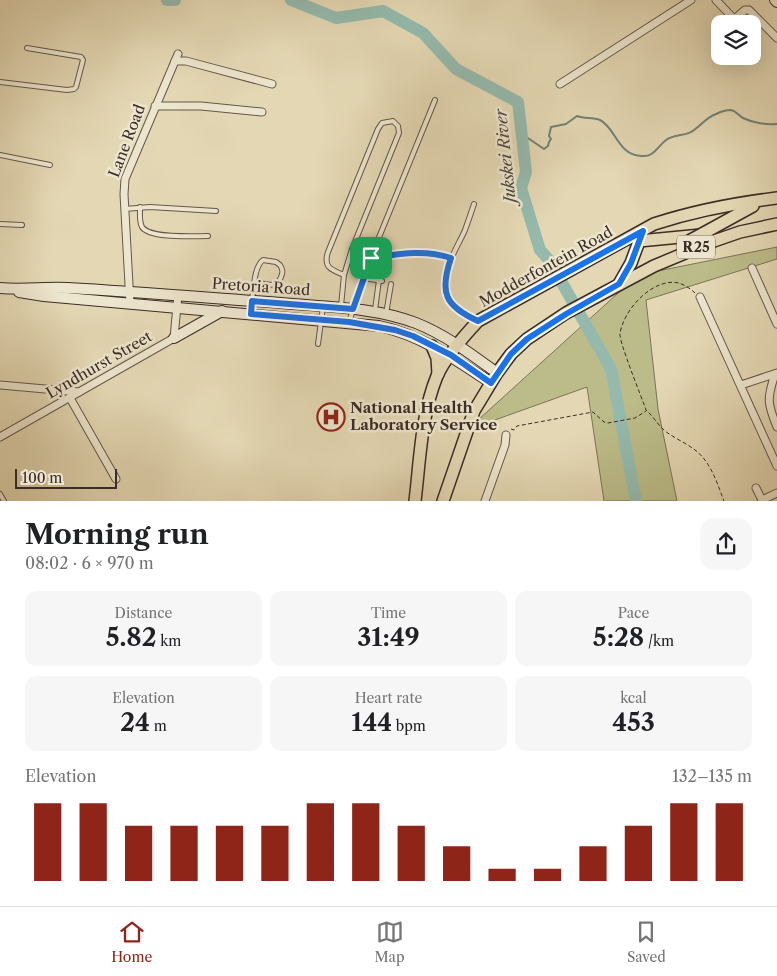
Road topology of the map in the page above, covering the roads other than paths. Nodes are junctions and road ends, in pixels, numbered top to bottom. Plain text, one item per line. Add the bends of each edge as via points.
1 (691, 0) edge
2 (716, 0) edge
3 (777, 38) edge
4 (28, 48) dead end
5 (0, 82) edge
6 (272, 84) dead end
7 (560, 84) dead end
8 (435, 100) dead end
9 (156, 106) junction
10 (262, 112) dead end
11 (0, 155) edge
12 (50, 165) dead end
13 (777, 198) edge
14 (764, 200) junction
15 (474, 204) dead end
16 (140, 207) junction
17 (124, 208) junction
18 (216, 211) dead end
19 (0, 224) edge
20 (777, 224) edge
21 (22, 225) dead end
22 (740, 232) junction
23 (208, 236) dead end
24 (641, 236) junction
25 (371, 258) junction
26 (451, 258) junction
27 (654, 266) junction
28 (752, 268) dead end
29 (344, 275) junction
30 (364, 278) junction
31 (255, 282) junction
32 (391, 284) dead end
33 (619, 284) junction
34 (3, 288) edge
35 (130, 292) junction
36 (178, 296) junction
37 (700, 297) road end
38 (252, 301) junction
39 (130, 303) junction
40 (323, 307) junction
41 (177, 308) junction
42 (340, 309) junction
43 (353, 309) junction
44 (223, 311) junction
45 (375, 312) junction
46 (251, 314) junction
47 (386, 314) junction
48 (321, 320) junction
49 (478, 321) junction
50 (349, 322) junction
51 (777, 324) edge
52 (174, 338) junction
53 (318, 344) dead end
54 (458, 345) junction
55 (432, 346) junction
56 (451, 355) junction
57 (497, 373) junction
58 (776, 373) edge
59 (438, 374) junction
60 (491, 383) junction
61 (741, 384) junction
62 (0, 385) edge
63 (79, 392) junction
64 (70, 398) junction
65 (777, 427) edge
66 (506, 435) road end
67 (0, 437) edge
68 (777, 466) edge
69 (116, 479) dead end
70 (756, 488) dead end
71 (777, 493) edge
72 (0, 494) edge
73 (4, 501) edge
74 (415, 501) edge
75 (443, 501) edge
76 (485, 501) edge

1 - 7 street
2 - 3 street via 733,18 749,10
4 - 5 lane via 81,56 76,87 67,90
6 - 9 street, Lane Road via 176,57
8 - 25 lane
9 - 10 street via 201,106
9 - 17 street, Lane Road via 127,172
11 - 12 lane
13 - 14 main road, Modderfontein Road / R25
14 - 24 main road, Modderfontein Road / R25 via 674,217 654,224
14 - 27 main road, bridge via 686,242
15 - 26 lane
16 - 17 lane
16 - 18 lane
16 - 23 lane via 140,222 147,232
17 - 35 street, Lane Road
19 - 21 lane
20 - 22 main road, R25
22 - 24 main road via 658,238
22 - 27 main road, R25
24 - 33 main road
24 - 49 main road, Modderfontein Road / R25
25 - 26 lane via 417,252
25 - 30 lane
26 - 49 lane via 444,288 448,299 457,310
27 - 33 main road, R25
28 - 51 street
29 - 29 lane via 331,270 326,257 380,125 393,122 400,133
29 - 42 lane
30 - 43 lane
30 - 45 lane via 380,281
31 - 31 lane via 261,262 280,265 283,274 280,282 268,285
31 - 38 lane
32 - 47 lane
33 - 57 main road, R25 via 527,339
34 - 35 main road, Pretoria Road
34 - 39 main road, Pretoria Road via 44,296
35 - 36 main road, Pretoria Road
35 - 39 street, Lane Road
36 - 38 main road, Pretoria Road
36 - 41 street, Lyndhurst Street
37 - 61 street
38 - 40 main road, Pretoria Road
38 - 46 main road
39 - 41 main road, Pretoria Road
40 - 42 main road, Pretoria Road
40 - 48 lane
41 - 44 main road, Pretoria Road
41 - 52 street, Lyndhurst Street
42 - 43 main road, Pretoria Road
43 - 45 main road, Pretoria Road
43 - 50 lane
44 - 46 main road, Pretoria Road
44 - 52 main road
45 - 47 main road, Pretoria Road
46 - 48 main road, Pretoria Road
47 - 54 main road, Pretoria Road via 418,324
48 - 50 main road, Pretoria Road
48 - 53 lane
49 - 54 main road, Modderfontein Road / R25
50 - 55 main road, Pretoria Road via 395,330
52 - 63 street, Lyndhurst Street
54 - 56 main road, Modderfontein Road / R25
54 - 57 main road, Pretoria Road
55 - 56 main road, Pretoria Road
55 - 59 main road
56 - 59 main road, Modderfontein Road / R25
56 - 60 main road, Pretoria Road
57 - 60 main road, R25
58 - 61 street
58 - 65 street via 768,399
59 - 74 main road, Modderfontein Road / R25 via 426,415
60 - 75 main road, R25 via 474,411
61 - 68 street
62 - 63 street
63 - 64 street, Lyndhurst Street
64 - 67 street, Lyndhurst Street
64 - 69 street
66 - 76 street
70 - 71 street via 762,500
72 - 73 lane

